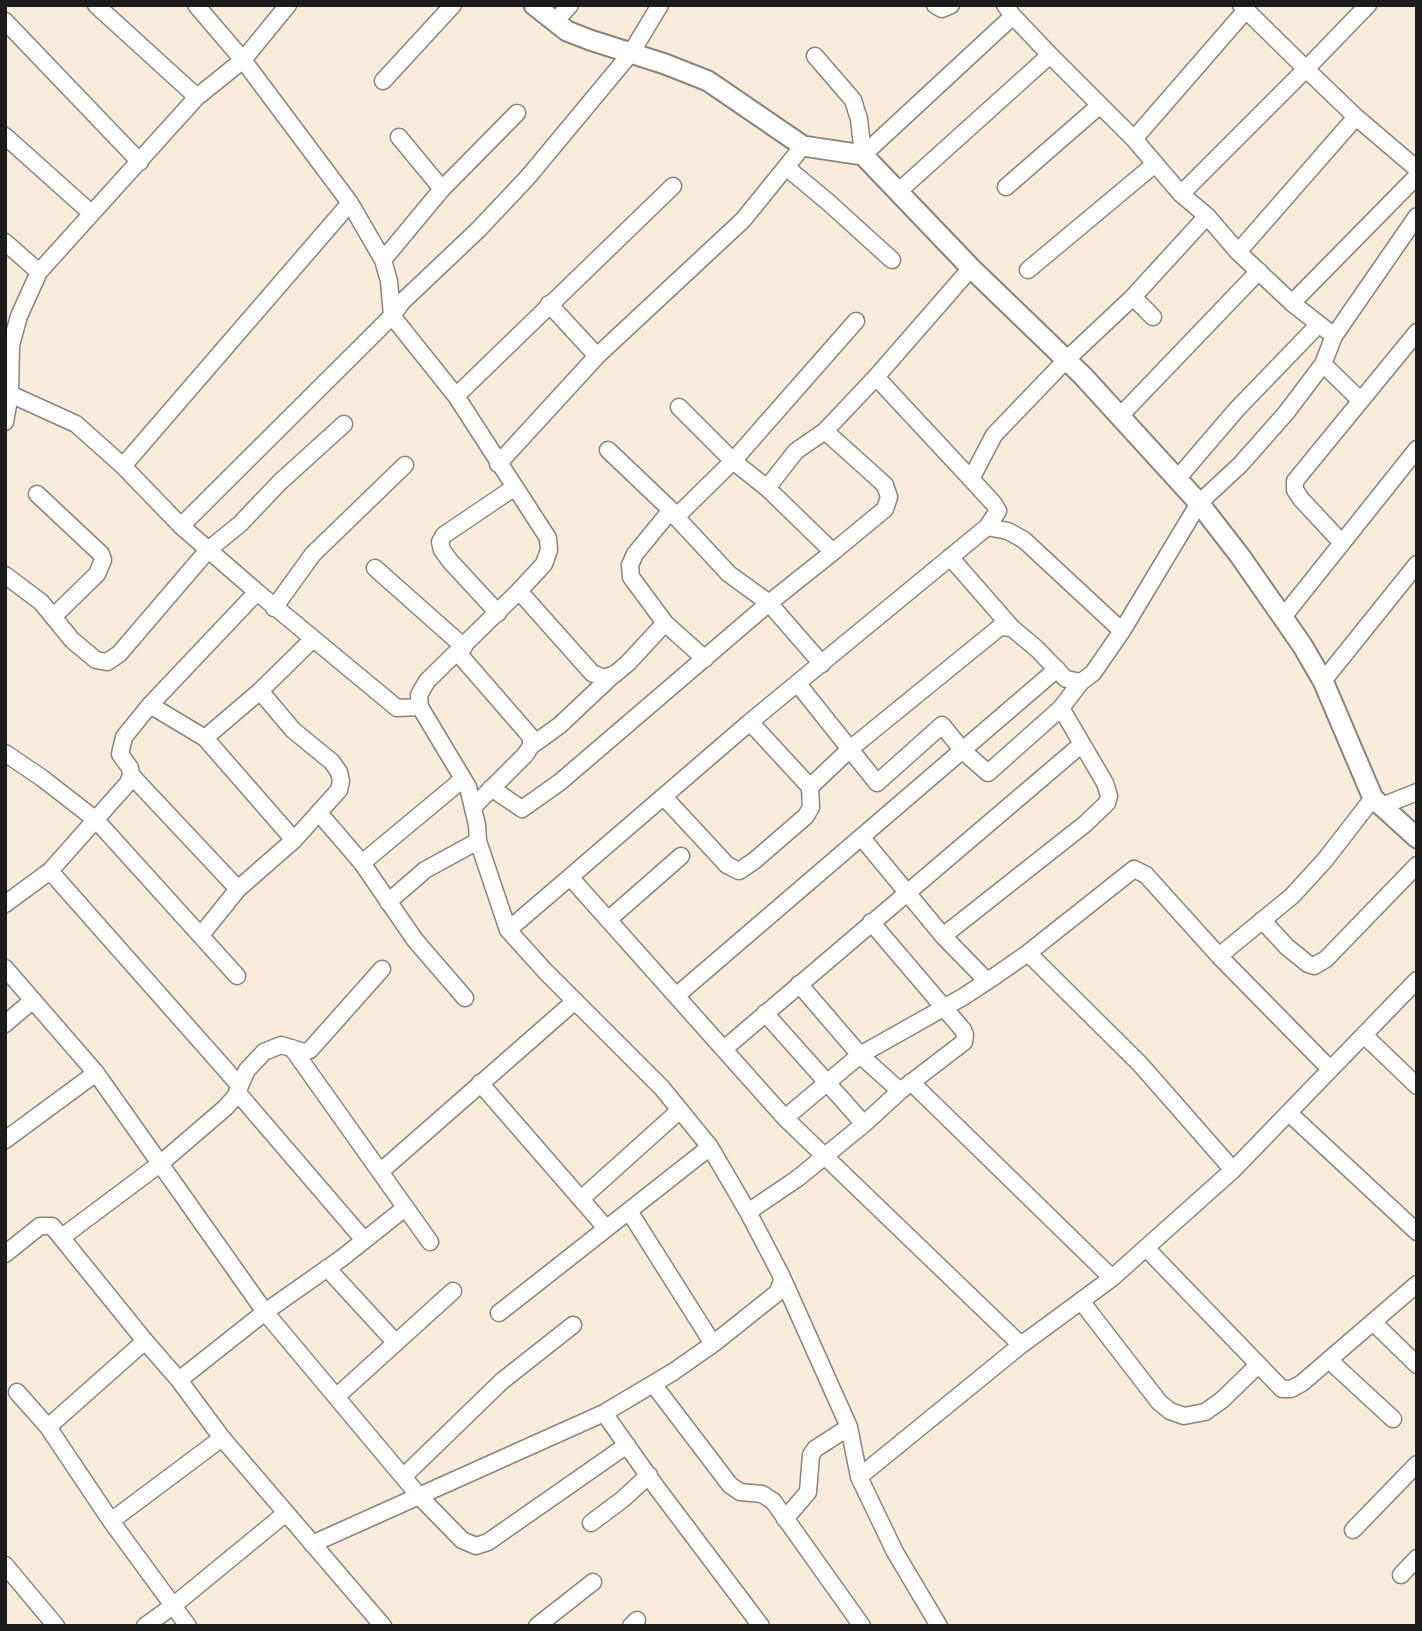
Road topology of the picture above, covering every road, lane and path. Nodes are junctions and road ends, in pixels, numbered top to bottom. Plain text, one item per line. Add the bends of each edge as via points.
1 (96, 5) edge
2 (197, 5) edge
3 (288, 5) edge
4 (453, 5) edge
5 (534, 5) edge
6 (570, 5) edge
7 (660, 5) edge
8 (935, 5) edge
9 (951, 5) edge
10 (1364, 7) edge
11 (1243, 8) edge
12 (1009, 11) edge
13 (5, 20) edge
14 (555, 22) junction
15 (631, 53) junction
16 (1050, 55) junction
17 (814, 56) dead end
18 (243, 60) junction
19 (1306, 69) junction
20 (383, 81) dead end
21 (197, 97) junction
22 (1099, 106) junction
23 (517, 113) dead end
24 (1356, 117) junction
25 (399, 137) dead end
26 (1134, 139) junction
27 (8, 145) edge
28 (803, 146) junction
29 (863, 155) junction
30 (140, 162) junction
31 (1155, 164) junction
32 (786, 167) junction
33 (1416, 167) edge
34 (673, 186) dead end
35 (1006, 187) dead end
36 (442, 189) junction
37 (899, 191) junction
38 (1181, 194) junction
39 (350, 203) junction
40 (91, 213) junction
41 (1207, 216) junction
42 (1417, 216) edge
43 (5, 242) edge
44 (1238, 252) junction
45 (383, 260) junction
46 (892, 260) dead end
47 (971, 268) junction
48 (1028, 270) dead end
49 (1259, 271) junction
50 (39, 272) junction
51 (1133, 297) junction
52 (1292, 303) junction
53 (549, 304) junction
54 (392, 316) junction
55 (1153, 317) dead end
56 (856, 321) dead end
57 (1319, 324) junction
58 (1417, 332) edge
59 (1334, 336) junction
60 (597, 356) junction
61 (1066, 359) junction
62 (1324, 364) junction
63 (876, 377) junction
64 (10, 394) junction
65 (456, 396) junction
66 (1360, 400) junction
67 (679, 407) dead end
68 (1120, 416) junction
69 (5, 422) edge
70 (344, 424) dead end
71 (824, 430) junction
72 (1417, 449) edge
73 (608, 450) dead end
74 (733, 461) junction
75 (498, 464) junction
76 (405, 465) dead end
77 (122, 466) junction
78 (971, 479) junction
79 (1177, 479) junction
80 (515, 487) junction
81 (767, 488) junction
82 (37, 494) dead end
83 (1199, 503) junction
84 (673, 513) junction
85 (181, 526) junction
86 (987, 527) junction
87 (1342, 543) junction
88 (208, 550) junction
89 (833, 552) junction
90 (950, 557) junction
91 (1417, 564) edge
92 (375, 568) dead end
93 (5, 575) edge
94 (519, 591) junction
95 (257, 592) junction
96 (769, 603) junction
97 (274, 608) junction
98 (498, 613) junction
99 (53, 617) junction
100 (1283, 617) junction
101 (666, 623) junction
102 (1012, 628) junction
103 (1122, 631) junction
104 (313, 639) junction
105 (461, 650) junction
106 (705, 659) junction
107 (822, 664) junction
108 (1057, 669) junction
109 (615, 674) junction
110 (1322, 681) junction
111 (1081, 682) junction
112 (798, 684) junction
113 (260, 691) junction
114 (149, 705) junction
115 (420, 707) junction
116 (1061, 708) junction
117 (750, 722) junction
118 (205, 738) junction
119 (1082, 744) junction
120 (531, 746) junction
121 (850, 749) junction
122 (963, 751) junction
123 (5, 753) edge
124 (131, 775) junction
125 (463, 779) junction
126 (810, 787) junction
127 (491, 788) junction
128 (1417, 792) edge
129 (664, 797) junction
130 (1377, 802) junction
131 (473, 807) junction
132 (319, 813) junction
133 (96, 820) junction
134 (862, 838) junction
135 (1417, 838) edge
136 (294, 840) junction
137 (478, 841) junction
138 (681, 856) dead end
139 (362, 863) junction
140 (1417, 865) edge
141 (50, 871) junction
142 (570, 877) junction
143 (238, 889) junction
144 (906, 892) junction
145 (388, 902) junction
146 (5, 904) edge
147 (608, 920) junction
148 (1262, 920) junction
149 (871, 922) junction
150 (508, 930) junction
151 (201, 935) junction
152 (943, 936) junction
153 (1028, 953) junction
154 (1219, 956) junction
155 (5, 968) edge
156 (382, 969) dead end
157 (237, 976) dead end
158 (1417, 980) edge
159 (987, 981) junction
160 (799, 984) junction
161 (676, 996) junction
162 (465, 998) dead end
163 (33, 1000) junction
164 (575, 1001) junction
165 (945, 1007) junction
166 (765, 1013) junction
167 (5, 1024) edge
168 (1364, 1035) junction
169 (292, 1048) junction
170 (724, 1049) junction
171 (860, 1055) junction
172 (1330, 1069) junction
173 (96, 1073) junction
174 (828, 1081) junction
175 (480, 1083) junction
176 (905, 1086) junction
177 (1417, 1086) edge
178 (238, 1089) junction
179 (680, 1110) junction
180 (1290, 1114) junction
181 (785, 1118) junction
182 (864, 1124) junction
183 (5, 1140) edge
184 (710, 1147) junction
185 (824, 1157) junction
186 (161, 1163) junction
187 (1233, 1170) junction
188 (380, 1172) junction
189 (581, 1199) junction
190 (405, 1208) junction
191 (629, 1211) junction
192 (748, 1212) junction
193 (606, 1228) junction
194 (1417, 1232) edge
195 (62, 1237) junction
196 (364, 1240) junction
197 (430, 1242) dead end
198 (1146, 1248) junction
199 (5, 1254) edge
200 (327, 1268) junction
201 (781, 1275) junction
202 (1112, 1278) junction
203 (1417, 1284) edge
204 (453, 1292) dead end
205 (1081, 1301) junction
206 (265, 1312) junction
207 (499, 1312) dead end
208 (1373, 1322) junction
209 (573, 1325) dead end
210 (145, 1341) junction
211 (396, 1343) junction
212 (713, 1344) junction
213 (1021, 1345) junction
214 (1329, 1360) junction
215 (1258, 1365) junction
216 (1417, 1365) edge
217 (180, 1380) junction
218 (653, 1384) junction
219 (17, 1392) dead end
220 (336, 1397) junction
221 (604, 1413) junction
222 (1393, 1419) dead end
223 (48, 1427) junction
224 (849, 1427) junction
225 (222, 1438) junction
226 (627, 1444) junction
227 (1416, 1467) edge
228 (649, 1475) junction
229 (403, 1477) junction
230 (859, 1477) junction
231 (420, 1497) junction
232 (286, 1513) junction
233 (785, 1519) junction
234 (111, 1521) junction
235 (591, 1523) dead end
236 (1353, 1530) dead end
237 (312, 1544) junction
238 (1417, 1558) edge
239 (5, 1565) edge
240 (1401, 1575) dead end
241 (593, 1582) dead end
242 (174, 1605) junction
243 (378, 1624) edge
244 (56, 1626) edge
245 (145, 1626) edge
246 (188, 1626) edge
247 (537, 1626) edge
248 (761, 1626) edge
249 (862, 1626) edge
250 (939, 1626) edge

1 - 21 street
2 - 18 street
3 - 18 street
4 - 20 street
5 - 14 street
6 - 14 street
7 - 15 street
8 - 9 street via 942,9
10 - 19 street
11 - 19 street
11 - 26 street
12 - 16 street
12 - 29 street
13 - 30 street
14 - 15 street via 567,31
15 - 28 street via 708,81
15 - 54 street via 527,177
16 - 22 street
16 - 37 street
17 - 29 street via 853,100
18 - 21 street
18 - 39 street
19 - 24 street
19 - 38 street
21 - 30 street
22 - 26 street
22 - 35 street
23 - 36 street
24 - 33 street
24 - 44 street
25 - 36 street
26 - 31 street
27 - 40 street
28 - 29 street
28 - 32 street
29 - 37 street
30 - 40 street
31 - 38 street
31 - 48 street
32 - 46 street
32 - 60 street via 743,220
33 - 52 street
34 - 53 street
36 - 45 street
37 - 47 street
38 - 41 street
39 - 45 street
39 - 77 street
40 - 50 street
41 - 44 street
41 - 51 street
42 - 59 street
43 - 50 street
44 - 49 street
45 - 54 street
47 - 61 street
47 - 63 street
49 - 52 street
49 - 68 street
50 - 64 street via 11,345
51 - 55 street
51 - 61 street
52 - 57 street
53 - 60 street
53 - 65 street
54 - 65 street
54 - 85 street
56 - 74 street
57 - 59 street
57 - 79 street
58 - 66 street
59 - 62 street
60 - 75 street
61 - 68 street
61 - 78 street via 995,435
62 - 66 street
62 - 83 street via 1268,434
63 - 71 street
63 - 78 street
64 - 69 street
64 - 77 street via 76,424
65 - 75 street
66 - 87 street via 1295,481 1301,499
67 - 74 street
68 - 79 street
70 - 88 street
71 - 81 street via 796,451
71 - 89 street via 885,485 889,498 885,509
72 - 87 street
73 - 84 street
74 - 81 street
74 - 84 street
75 - 80 street
76 - 97 street via 313,554
77 - 85 street
78 - 86 street via 998,511
79 - 83 street
80 - 94 street via 548,538 549,551 544,564
80 - 98 street via 440,542 450,561
81 - 89 street
82 - 99 street via 102,554 103,560 97,574
83 - 100 street
83 - 103 street
84 - 96 street via 729,574
84 - 101 street via 630,565 631,577
85 - 88 street
86 - 90 street
86 - 103 street via 1024,540
87 - 100 street
88 - 95 street
88 - 99 street via 119,654 107,662 96,660
89 - 96 street
90 - 102 street
90 - 107 street
91 - 110 street
92 - 105 street
93 - 99 street
94 - 98 street
94 - 109 street via 592,673 604,678
95 - 97 street
95 - 114 street
96 - 106 street
96 - 107 street
97 - 104 street
98 - 105 street
100 - 110 street
101 - 106 street
101 - 109 street
102 - 108 street
102 - 121 street via 1000,627 989,634
103 - 111 street via 1093,673
104 - 113 street
104 - 115 street via 397,708
105 - 115 street via 427,681 419,695
105 - 120 street via 531,737
106 - 127 street via 522,809
107 - 112 street
108 - 111 street via 1066,679
108 - 122 street
109 - 120 street
110 - 130 street
111 - 116 street
112 - 117 street
112 - 121 street
113 - 118 street
113 - 132 street via 293,730 339,772 338,790
114 - 118 street
114 - 124 street via 121,747
115 - 125 street
116 - 119 street
116 - 122 street via 988,773
117 - 126 street
117 - 129 street
118 - 136 street
119 - 144 street
119 - 152 street via 1105,783 1107,803
120 - 127 street
121 - 122 street via 877,783 942,725
121 - 126 street
122 - 134 street
123 - 133 street
124 - 133 street
124 - 143 street
125 - 131 street
125 - 139 street
126 - 129 street via 811,807 806,816 739,871 727,865
127 - 131 street
128 - 130 street
129 - 142 street
130 - 135 street
130 - 148 street via 1292,896
131 - 137 street
132 - 136 street
132 - 139 street
133 - 141 street
133 - 151 street
134 - 144 street
134 - 161 street
136 - 143 street
137 - 145 street via 425,870
137 - 150 street
138 - 147 street
139 - 145 street
140 - 148 street via 1321,964 1308,964
141 - 146 street
141 - 178 street
142 - 147 street
142 - 150 street
143 - 151 street
144 - 149 street
144 - 152 street
145 - 162 street
147 - 161 street
148 - 154 street
149 - 160 street
149 - 165 street
150 - 164 street
151 - 157 street
152 - 159 street
153 - 154 street via 1134,870 1146,875
153 - 159 street
153 - 187 street via 1140,1064
154 - 172 street
155 - 163 street
156 - 169 street via 310,1050
158 - 168 street
159 - 165 street
160 - 166 street
160 - 171 street
161 - 170 street
163 - 167 street
163 - 173 street
164 - 175 street
164 - 179 street
165 - 171 street
165 - 176 street via 963,1030 964,1042
166 - 170 street
166 - 174 street
168 - 172 street
168 - 177 street
169 - 178 street via 281,1045 264,1052 247,1070
169 - 188 street
170 - 181 street
171 - 174 street
171 - 176 street
172 - 180 street
173 - 183 street
173 - 186 street
174 - 181 street
174 - 182 street
175 - 188 street
175 - 189 street
176 - 182 street
176 - 202 street
178 - 186 street via 225,1108
178 - 196 street
179 - 184 street
179 - 189 street
180 - 187 street
180 - 194 street
181 - 185 street
182 - 185 street
184 - 191 street
184 - 192 street
185 - 192 street
185 - 213 street
186 - 195 street
186 - 206 street
187 - 198 street
188 - 190 street
189 - 193 street
190 - 196 street
190 - 197 street
191 - 193 street
191 - 212 street
192 - 201 street
193 - 207 street
195 - 199 street via 45,1225
195 - 210 street
196 - 200 street
198 - 202 street
198 - 215 street
200 - 206 street
200 - 211 street
201 - 212 street via 777,1293
201 - 224 street
202 - 205 street
203 - 208 street
204 - 211 street
205 - 213 street
205 - 215 street via 1170,1411 1184,1416 1205,1412
206 - 217 street
206 - 220 street
208 - 214 street
208 - 216 street
209 - 229 street via 502,1381
210 - 217 street
210 - 223 street
211 - 220 street
212 - 218 street
213 - 230 street
214 - 215 street via 1286,1390
214 - 222 street
217 - 225 street
218 - 221 street
218 - 233 street via 730,1485 740,1492 769,1497
219 - 223 street
220 - 229 street
221 - 226 street
221 - 231 street
223 - 234 street
224 - 230 street
224 - 233 street via 814,1449 808,1492
225 - 232 street
225 - 234 street
226 - 228 street
226 - 231 street via 482,1545 462,1540
227 - 236 street
228 - 235 street
228 - 248 street
229 - 231 street
230 - 250 street via 895,1552
231 - 237 street
232 - 237 street
232 - 242 street
233 - 249 street
234 - 242 street
237 - 243 street
238 - 240 street
239 - 244 street
241 - 247 street
242 - 245 street
242 - 246 street

